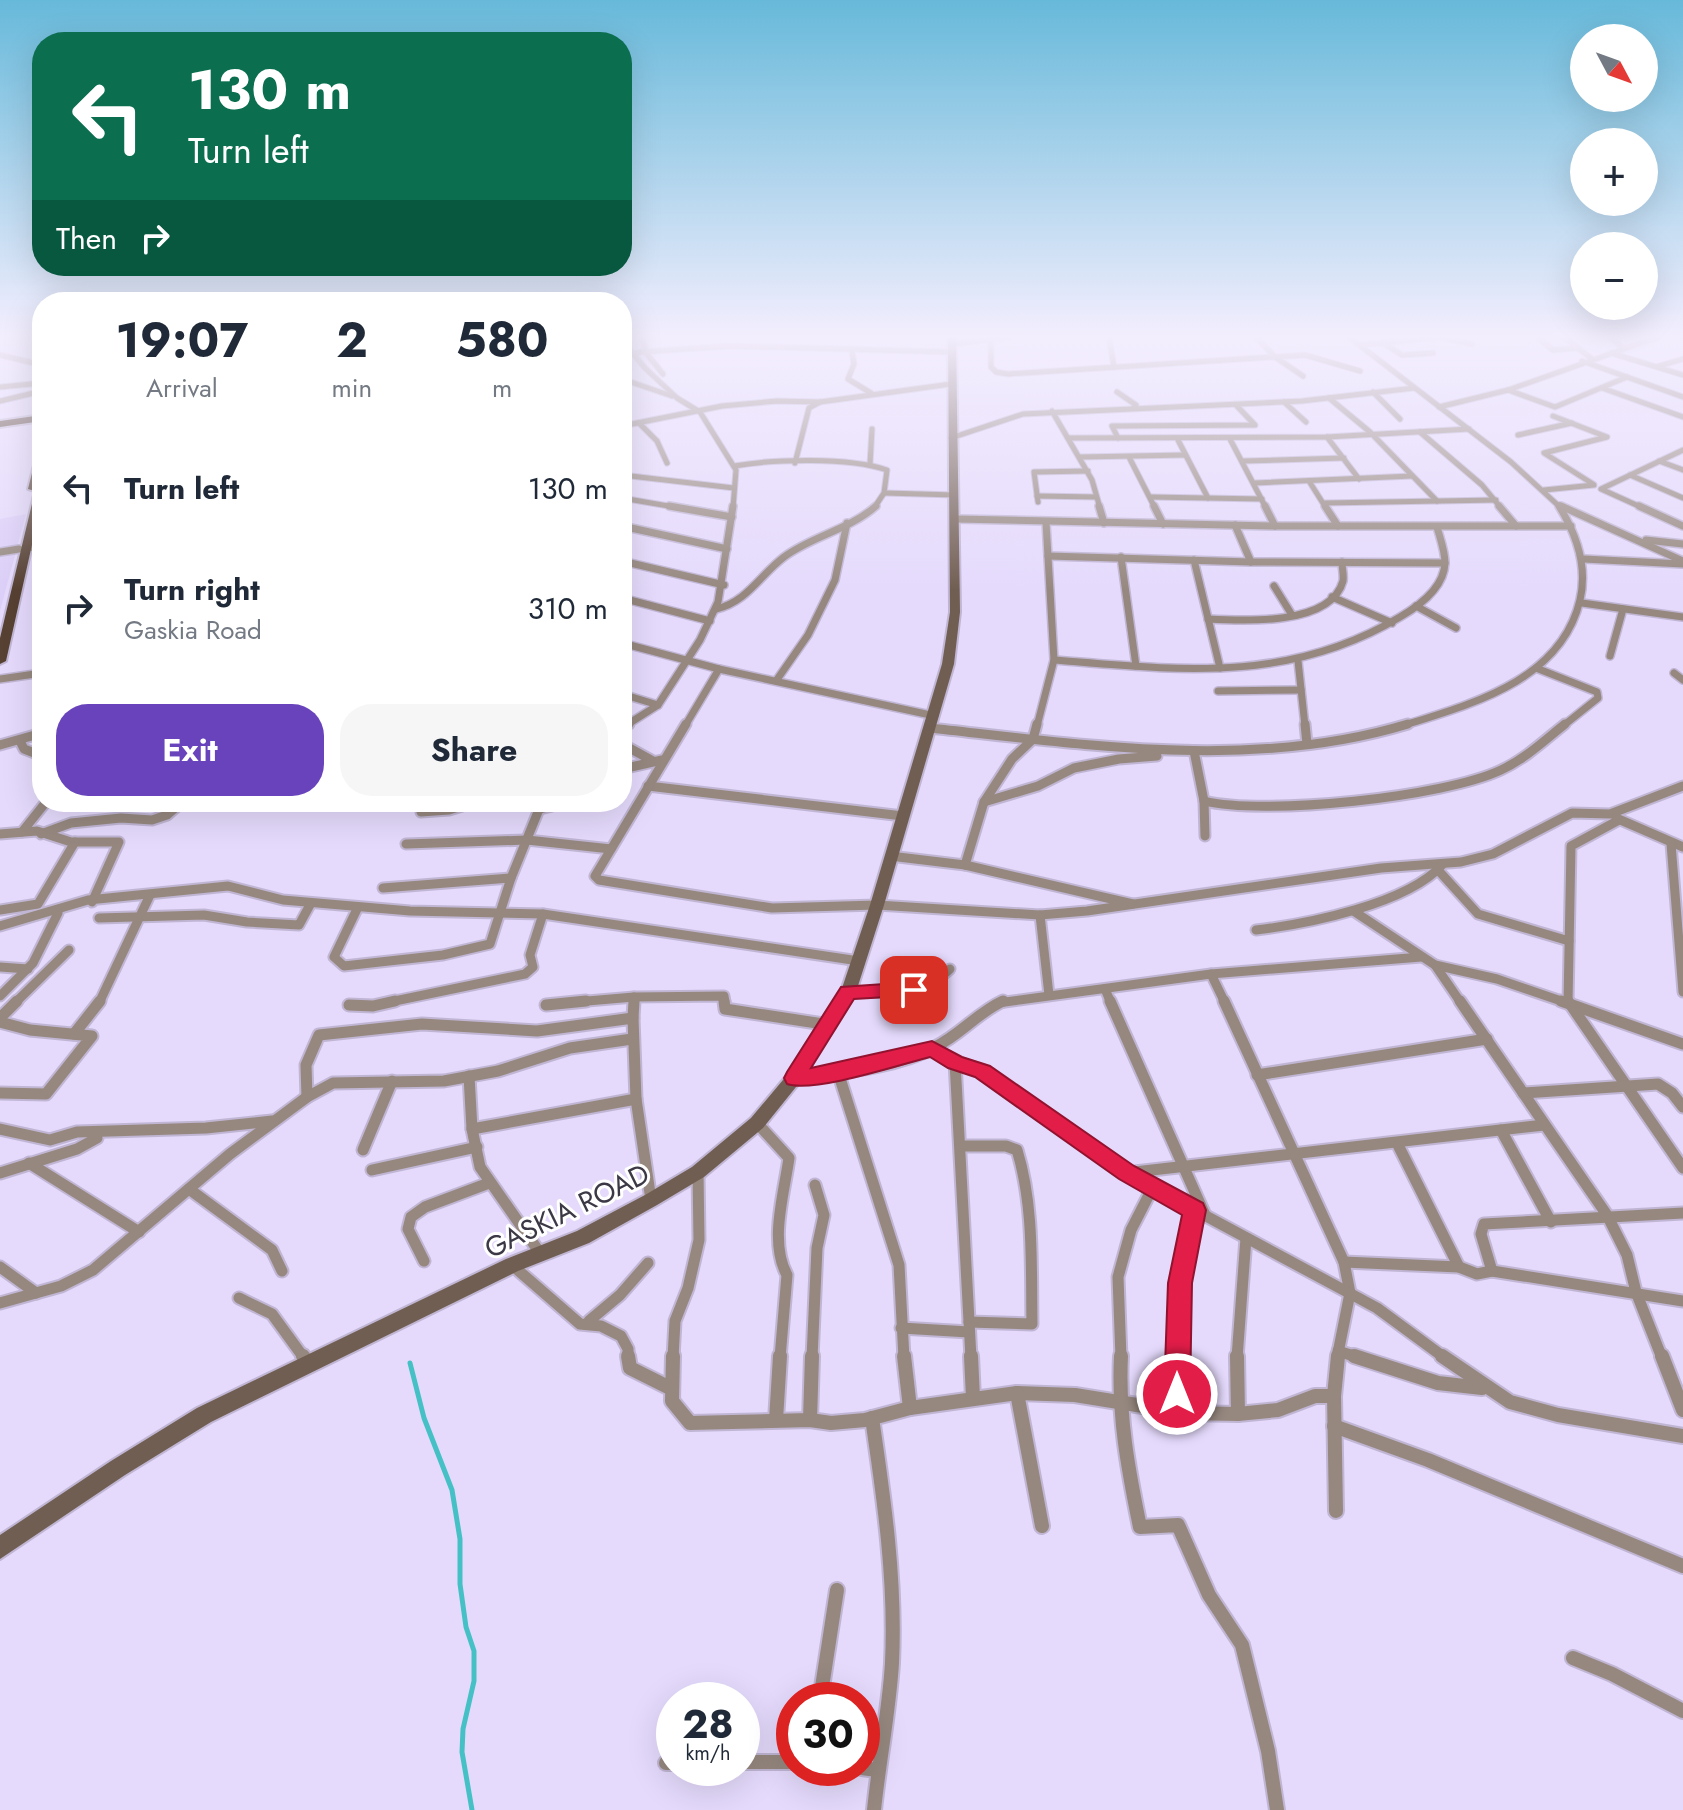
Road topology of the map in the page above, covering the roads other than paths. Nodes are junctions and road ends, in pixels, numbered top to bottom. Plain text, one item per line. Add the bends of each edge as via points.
1 (25, 421) edge
2 (648, 421) edge
3 (706, 421) edge
4 (806, 421) edge
5 (951, 421) edge
6 (1001, 421) edge
7 (1058, 421) edge
8 (1252, 421) edge
9 (1356, 421) edge
10 (1459, 421) edge
11 (1568, 421) edge
12 (639, 423) junction
13 (1572, 423) junction
14 (632, 424) edge
15 (0, 425) edge
16 (872, 429) dead end
17 (1469, 429) junction
18 (1420, 432) junction
19 (1518, 435) dead end
20 (1372, 436) junction
21 (1327, 437) junction
22 (951, 438) junction
23 (1068, 438) junction
24 (1118, 438) junction
25 (1230, 439) junction
26 (1178, 440) junction
27 (1683, 450) edge
28 (1185, 455) junction
29 (1080, 457) junction
30 (1129, 457) junction
31 (1344, 458) junction
32 (1243, 461) junction
33 (1659, 461) junction
34 (667, 463) dead end
35 (795, 463) junction
36 (870, 464) junction
37 (734, 466) junction
38 (1683, 470) edge
39 (1088, 471) junction
40 (1630, 475) junction
41 (632, 476) edge
42 (1412, 476) junction
43 (1359, 479) junction
44 (1309, 481) junction
45 (1255, 483) junction
46 (1593, 484) junction
47 (734, 488) junction
48 (1601, 489) junction
49 (1544, 490) junction
50 (885, 493) junction
51 (955, 495) junction
52 (1096, 497) junction
53 (1151, 497) junction
54 (1208, 498) junction
55 (1683, 498) edge
56 (1262, 499) junction
57 (632, 500) edge
58 (1496, 500) junction
59 (1437, 501) junction
60 (1325, 503) junction
61 (1559, 505) junction
62 (32, 510) edge
63 (732, 517) junction
64 (956, 519) junction
65 (1046, 522) junction
66 (847, 523) junction
67 (1104, 523) junction
68 (1163, 524) junction
69 (1235, 525) junction
70 (1275, 526) junction
71 (1338, 526) junction
72 (1516, 526) junction
73 (1571, 526) junction
74 (1683, 526) edge
75 (1437, 527) junction
76 (632, 528) edge
77 (32, 530) edge
78 (1634, 539) junction
79 (1683, 544) edge
80 (23, 548) junction
81 (32, 548) edge
82 (727, 549) junction
83 (0, 552) edge
84 (1048, 556) junction
85 (1121, 557) junction
86 (1584, 559) junction
87 (1194, 560) junction
88 (1251, 562) junction
89 (1342, 562) junction
90 (632, 563) edge
91 (1445, 563) junction
92 (1683, 564) edge
93 (724, 585) junction
94 (1274, 586) dead end
95 (1332, 597) junction
96 (632, 601) edge
97 (1582, 603) junction
98 (1416, 606) junction
99 (716, 609) junction
100 (1623, 609) junction
101 (1292, 615) junction
102 (1683, 617) edge
103 (1208, 619) junction
104 (710, 621) junction
105 (1392, 623) junction
106 (1456, 628) dead end
107 (0, 629) edge
108 (632, 646) edge
109 (1610, 656) dead end
110 (1054, 660) junction
111 (0, 661) edge
112 (686, 661) junction
113 (1298, 661) junction
114 (1136, 666) junction
115 (1220, 668) junction
116 (1536, 668) junction
117 (719, 669) junction
118 (1674, 673) dead end
119 (32, 674) edge
120 (0, 679) edge
121 (1683, 680) edge
122 (776, 681) junction
123 (1301, 690) junction
124 (1218, 691) dead end
125 (632, 697) edge
126 (658, 705) junction
127 (632, 721) edge
128 (932, 722) junction
129 (32, 737) edge
130 (1033, 739) junction
131 (20, 741) junction
132 (1307, 744) junction
133 (0, 745) edge
134 (632, 749) edge
135 (1171, 751) junction
136 (1194, 751) junction
137 (32, 752) edge
138 (657, 760) junction
139 (632, 766) edge
140 (648, 786) junction
141 (1683, 786) edge
142 (1204, 801) junction
143 (984, 802) junction
144 (38, 812) edge
145 (170, 812) edge
146 (538, 812) edge
147 (903, 816) junction
148 (1615, 817) junction
149 (22, 832) junction
150 (0, 834) edge
151 (40, 834) junction
152 (1205, 836) dead end
153 (527, 840) junction
154 (75, 842) junction
155 (406, 844) dead end
156 (1679, 846) edge
157 (611, 849) junction
158 (890, 856) junction
159 (965, 865) junction
160 (1440, 868) junction
161 (511, 878) junction
162 (383, 888) dead end
163 (150, 895) junction
164 (92, 902) junction
165 (311, 903) junction
166 (877, 905) junction
167 (1137, 905) junction
168 (358, 907) junction
169 (0, 910) edge
170 (500, 912) junction
171 (1355, 912) junction
172 (58, 913) junction
173 (543, 914) junction
174 (1040, 915) junction
175 (139, 917) junction
176 (99, 918) dead end
177 (0, 926) edge
178 (1256, 930) dead end
179 (1569, 941) junction
180 (69, 950) dead end
181 (1421, 957) junction
182 (859, 961) junction
183 (1435, 965) junction
184 (0, 967) edge
185 (28, 969) junction
186 (950, 969) dead end
187 (1211, 974) junction
188 (1105, 989) junction
189 (848, 992) junction
190 (1683, 992) edge
191 (1049, 995) junction
192 (0, 996) edge
193 (634, 997) junction
194 (1568, 1004) junction
195 (349, 1005) dead end
196 (546, 1005) dead end
197 (633, 1018) junction
198 (0, 1020) edge
199 (830, 1025) junction
200 (74, 1034) junction
201 (632, 1039) junction
202 (1487, 1039) junction
203 (1683, 1044) edge
204 (932, 1049) junction
205 (955, 1062) junction
206 (838, 1072) junction
207 (1257, 1075) junction
208 (469, 1076) junction
209 (794, 1078) junction
210 (392, 1081) junction
211 (1627, 1088) junction
212 (0, 1093) edge
213 (1523, 1093) junction
214 (307, 1097) junction
215 (636, 1099) junction
216 (1683, 1107) edge
217 (275, 1121) junction
218 (757, 1123) junction
219 (1544, 1125) junction
220 (0, 1129) edge
221 (472, 1129) junction
222 (1501, 1130) junction
223 (132, 1132) junction
224 (1397, 1143) junction
225 (961, 1146) junction
226 (477, 1147) junction
227 (363, 1150) dead end
228 (1294, 1155) junction
229 (29, 1163) junction
230 (1183, 1165) junction
231 (1683, 1168) edge
232 (372, 1170) dead end
233 (698, 1172) junction
234 (0, 1173) edge
235 (1126, 1173) junction
236 (489, 1183) junction
237 (815, 1185) dead end
238 (1153, 1187) junction
239 (189, 1189) junction
240 (651, 1200) junction
241 (1200, 1213) junction
242 (1683, 1213) edge
243 (1607, 1215) junction
244 (1551, 1222) junction
245 (139, 1232) junction
246 (1246, 1238) junction
247 (540, 1253) junction
248 (424, 1261) dead end
249 (1344, 1262) junction
250 (648, 1263) dead end
251 (512, 1265) junction
252 (0, 1267) edge
253 (1459, 1267) junction
254 (282, 1271) dead end
255 (1492, 1271) junction
256 (1636, 1292) junction
257 (36, 1293) junction
258 (1350, 1293) junction
259 (239, 1298) dead end
260 (1683, 1301) edge
261 (0, 1303) edge
262 (589, 1321) junction
263 (969, 1327) junction
264 (901, 1328) junction
265 (1338, 1351) junction
266 (307, 1363) junction
267 (1485, 1388) junction
268 (672, 1389) junction
269 (1017, 1393) junction
270 (1334, 1396) junction
271 (973, 1398) junction
272 (1119, 1403) junction
273 (910, 1408) junction
274 (1683, 1410) edge
275 (1177, 1411) junction
276 (1238, 1414) junction
277 (872, 1418) junction
278 (776, 1420) junction
279 (810, 1420) junction
280 (1334, 1426) junction
281 (1683, 1436) edge
282 (1336, 1511) dead end
283 (1042, 1526) dead end
284 (0, 1548) edge
285 (1683, 1566) edge
286 (837, 1590) dead end
287 (1573, 1658) dead end
288 (823, 1682) edge
289 (1683, 1711) edge
290 (880, 1722) edge
291 (872, 1786) edge
292 (874, 1810) edge
293 (1277, 1810) edge

1 - 15 highway
2 - 12 street
3 - 37 street
4 - 35 street
5 - 22 main road, GASKIA ROAD
6 - 22 street
7 - 23 street
8 - 24 street via 1255,425 1112,426
9 - 20 street
10 - 17 street
11 - 13 street
12 - 14 street
12 - 34 street via 657,441
13 - 19 street
13 - 46 street via 1607,437 1544,453
16 - 36 street
17 - 18 street
17 - 49 street
18 - 20 street
18 - 58 street
20 - 21 street
20 - 42 street
21 - 25 street
21 - 31 street
22 - 51 main road, GASKIA ROAD
23 - 24 street
23 - 29 street
24 - 26 street
25 - 26 street
25 - 32 street
26 - 28 street
27 - 33 street
28 - 30 street
28 - 54 street
29 - 30 street
29 - 39 street
30 - 53 street
31 - 32 street
31 - 43 street
32 - 45 street
33 - 38 street
33 - 40 street
35 - 36 street
35 - 37 street
36 - 50 street via 887,470
37 - 47 street
39 - 52 street
39 - 52 street via 1034,472 1038,499
40 - 48 street
40 - 55 street
41 - 47 street
42 - 43 street
42 - 59 street
43 - 44 street
44 - 45 street
44 - 60 street
45 - 56 street
46 - 48 street
46 - 49 street
47 - 63 street
48 - 74 street
49 - 61 street
50 - 51 street
50 - 66 street via 872,509
51 - 64 main road, GASKIA ROAD
52 - 67 street
53 - 54 street
53 - 68 street
54 - 56 street
56 - 70 street
57 - 63 street
58 - 59 street
58 - 72 street
59 - 60 street
60 - 71 street
61 - 73 street
61 - 78 street
62 - 80 main road
63 - 82 street
64 - 65 street
64 - 128 main road, GASKIA ROAD via 953,637
65 - 67 street
65 - 84 street
66 - 99 street via 786,556 734,604
66 - 122 street via 835,580 808,635
67 - 68 street
68 - 69 street
69 - 70 street
69 - 88 street
70 - 71 street
71 - 75 street
72 - 73 street
72 - 75 street
73 - 86 street
75 - 91 street
76 - 82 street
77 - 80 main road
78 - 79 street
78 - 92 street
80 - 81 street
80 - 83 street
80 - 107 main road
80 - 111 main road
82 - 93 street
84 - 85 street
84 - 110 street
85 - 87 street
85 - 114 street
86 - 92 street
86 - 97 street
87 - 88 street
87 - 103 street
88 - 89 street
89 - 91 street
89 - 95 street via 1343,580
90 - 93 street
91 - 98 street via 1437,589
93 - 99 street
94 - 101 street
95 - 101 street
95 - 105 street
96 - 104 street
97 - 100 street
97 - 116 street via 1564,642
98 - 105 street
98 - 106 street
99 - 104 street
100 - 102 street
100 - 109 street
101 - 103 street via 1255,621
103 - 115 street
104 - 112 street
105 - 113 street via 1345,647
108 - 112 street
110 - 114 street
110 - 130 street
112 - 117 street
112 - 126 street
113 - 115 street
113 - 123 street
114 - 115 street
116 - 132 street via 1479,700 1430,718 1393,730
116 - 142 street via 1597,692 1598,698 1524,757 1487,777 1291,806 1218,807
117 - 122 street
117 - 138 street
118 - 121 street
119 - 120 street
122 - 128 street
123 - 124 street
123 - 132 street
125 - 126 street
126 - 127 street
128 - 130 street
128 - 147 main road, GASKIA ROAD
129 - 131 street
130 - 135 street
130 - 143 street via 1012,759
131 - 133 street
131 - 137 street
132 - 136 street
134 - 138 street
135 - 136 street
135 - 143 street via 1074,768 1038,786
136 - 142 street
138 - 139 street
138 - 140 street
140 - 147 street
140 - 157 street
141 - 148 street
142 - 152 street
143 - 159 street
144 - 149 street
145 - 151 street via 152,820 82,822
146 - 153 street
147 - 158 main road, GASKIA ROAD
148 - 156 street
148 - 160 street via 1572,813 1493,854
148 - 179 street via 1571,846
149 - 150 street
149 - 151 street
151 - 154 street
153 - 155 street
153 - 157 street
153 - 161 street
154 - 164 street via 119,842
154 - 169 street via 38,904
156 - 190 street
157 - 166 street via 595,876 602,881 772,908
158 - 159 street
158 - 166 main road, GASKIA ROAD
159 - 167 street
160 - 167 street via 1381,868
160 - 171 street
160 - 179 street via 1478,914
161 - 162 street
161 - 170 street
163 - 164 street
163 - 165 street via 228,886
163 - 175 street
164 - 172 street via 69,905
165 - 168 street
165 - 175 street via 299,925 221,915
166 - 174 street
166 - 182 main road, GASKIA ROAD
167 - 174 street
168 - 170 street
168 - 170 street via 334,957 344,966 477,949 490,944
170 - 173 street
171 - 178 street
171 - 181 street
172 - 177 street
172 - 185 street
173 - 182 street
173 - 195 street via 530,955 533,967 525,974 373,1006
174 - 191 street
175 - 176 street
175 - 200 street via 98,1006
179 - 194 street
180 - 198 street
181 - 183 street
181 - 187 street
182 - 189 main road, GASKIA ROAD
183 - 194 street via 1497,979
183 - 202 street
184 - 185 street
185 - 192 street
186 - 189 street via 925,987
187 - 188 street
187 - 207 street
188 - 191 street
188 - 230 street
189 - 199 main road, GASKIA ROAD
191 - 204 street via 991,1006
193 - 196 street
193 - 197 street
193 - 199 street via 724,996 725,1009
194 - 203 street
194 - 211 street
197 - 201 street
197 - 214 street via 537,1031 422,1024 319,1035 305,1065
198 - 200 street via 30,1030
199 - 209 main road, GASKIA ROAD
200 - 212 street via 92,1036 50,1091 42,1096
201 - 208 street via 570,1048
201 - 215 street
202 - 207 street
202 - 213 street
204 - 205 street
204 - 206 street
205 - 225 street
205 - 235 street via 983,1071
206 - 209 street
206 - 264 street via 899,1265
207 - 228 street
208 - 210 street
208 - 221 street
209 - 218 main road, GASKIA ROAD
210 - 214 street via 333,1083
210 - 227 street
211 - 213 street
211 - 216 street via 1658,1084
211 - 231 street
213 - 219 street
214 - 217 street
215 - 221 street
215 - 240 street
217 - 223 street
217 - 239 street
218 - 233 main road, GASKIA ROAD
218 - 278 street via 789,1158 779,1226 781,1264 787,1275
219 - 222 street
219 - 243 street
220 - 223 street via 48,1141 78,1131
221 - 226 street
222 - 224 street
222 - 244 street
223 - 229 street via 89,1140 77,1149
224 - 228 street
224 - 253 street
225 - 263 street
225 - 263 street via 1017,1150 1031,1237 1032,1324
226 - 232 street
226 - 236 street
228 - 230 street
228 - 249 street
229 - 234 street
229 - 245 street
230 - 235 street
230 - 241 street
233 - 240 main road, GASKIA ROAD
233 - 268 street via 699,1240 675,1321
235 - 238 street
236 - 247 street
236 - 248 street via 411,1217 408,1229
237 - 279 street via 824,1215 817,1248
238 - 241 street
238 - 272 street via 1131,1230 1118,1277
239 - 245 street
239 - 254 street via 272,1250
240 - 247 main road, GASKIA ROAD via 583,1237
241 - 246 street
241 - 275 street via 1180,1283
242 - 243 street
243 - 244 street
243 - 256 street via 1627,1255
244 - 255 street via 1484,1224 1481,1234
245 - 257 street via 93,1270
246 - 258 street
246 - 276 street
247 - 251 main road, GASKIA ROAD
249 - 253 street
249 - 258 street
250 - 262 street
251 - 262 street via 578,1323
251 - 266 main road, GASKIA ROAD
252 - 257 street
253 - 255 street via 1477,1274
255 - 256 street
256 - 260 street
256 - 274 street
257 - 261 street
258 - 265 street
258 - 267 street
259 - 266 street via 267,1308
262 - 268 street via 621,1337 628,1346 630,1368
263 - 264 street
263 - 271 street
264 - 273 street
265 - 267 street via 1438,1383
265 - 270 street
266 - 284 main road, GASKIA ROAD via 163,1439
267 - 281 street via 1510,1402 1558,1415
268 - 278 street via 672,1401 690,1423
269 - 271 street
269 - 272 street
269 - 283 street
270 - 276 street
270 - 280 street
271 - 273 street
272 - 275 street
272 - 293 street via 1140,1527 1178,1525 1209,1595 1242,1645
273 - 277 street
275 - 276 street
277 - 279 street
277 - 290 street via 892,1613 892,1666
278 - 279 street
280 - 282 street
280 - 285 street
286 - 288 street
287 - 289 street
291 - 292 street

